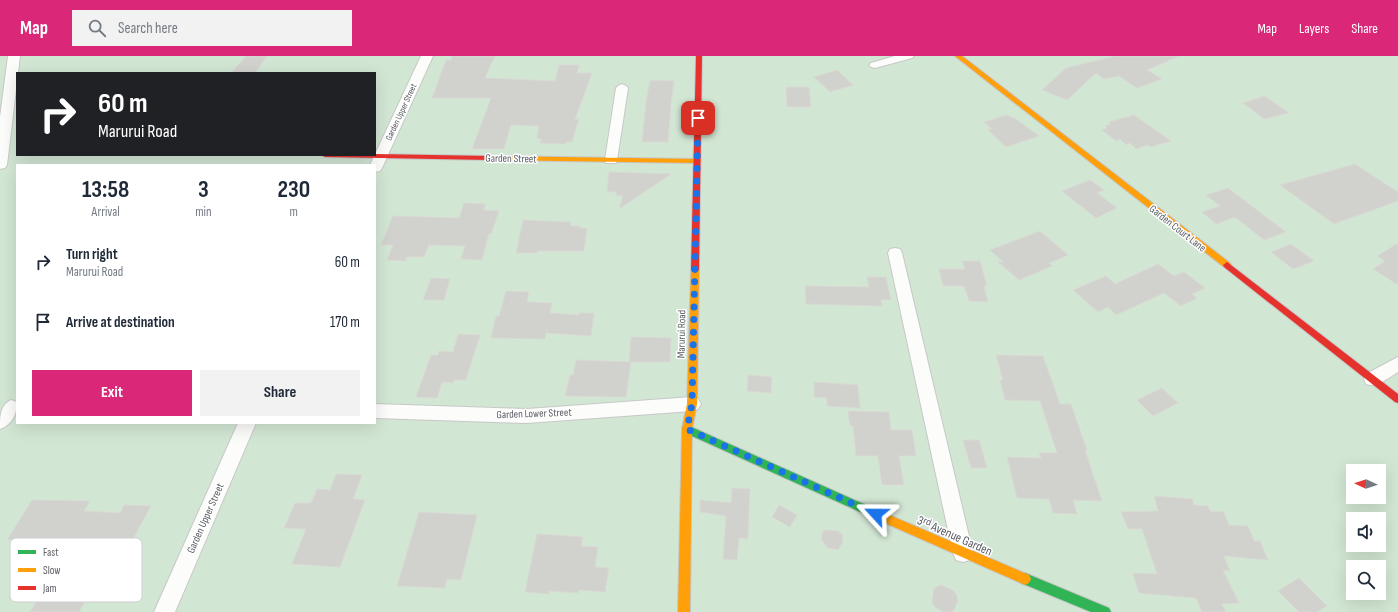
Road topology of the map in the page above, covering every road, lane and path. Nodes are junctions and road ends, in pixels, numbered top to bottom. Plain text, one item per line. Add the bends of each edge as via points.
1 (14, 56) edge
2 (427, 56) edge
3 (699, 56) edge
4 (908, 56) edge
5 (958, 56) edge
6 (875, 65) dead end
7 (622, 88) dead end
8 (2, 150) junction
9 (16, 150) edge
10 (376, 156) edge
11 (382, 156) junction
12 (612, 160) junction
13 (697, 161) junction
14 (0, 165) edge
15 (376, 166) edge
16 (895, 253) dead end
17 (1398, 364) edge
18 (1372, 379) junction
19 (1398, 399) edge
20 (692, 404) junction
21 (9, 406) edge
22 (376, 411) edge
23 (0, 422) edge
24 (247, 424) edge
25 (687, 429) junction
26 (963, 553) junction
27 (164, 612) edge
28 (684, 612) edge
29 (1105, 612) edge

1 - 8 street
2 - 11 street, Garden Upper Street
3 - 13 street, Marurui Road
4 - 6 street
5 - 18 street, Garden Court Lane
7 - 12 street
8 - 9 street
8 - 14 street
10 - 11 street, Garden Street
11 - 12 street, Garden Street
11 - 15 street, Garden Upper Street
12 - 13 street, Garden Street
13 - 20 street, Marurui Road
16 - 26 street
17 - 18 street
18 - 19 street, Garden Court Lane
20 - 22 street, Garden Lower Street via 527,416
20 - 25 street, Marurui Road
21 - 23 street
24 - 27 street, Garden Upper Street
25 - 26 street, 3ʳᵈ Avenue Garden
25 - 28 street, Marurui Road
26 - 29 street, 3ʳᵈ Avenue Garden

